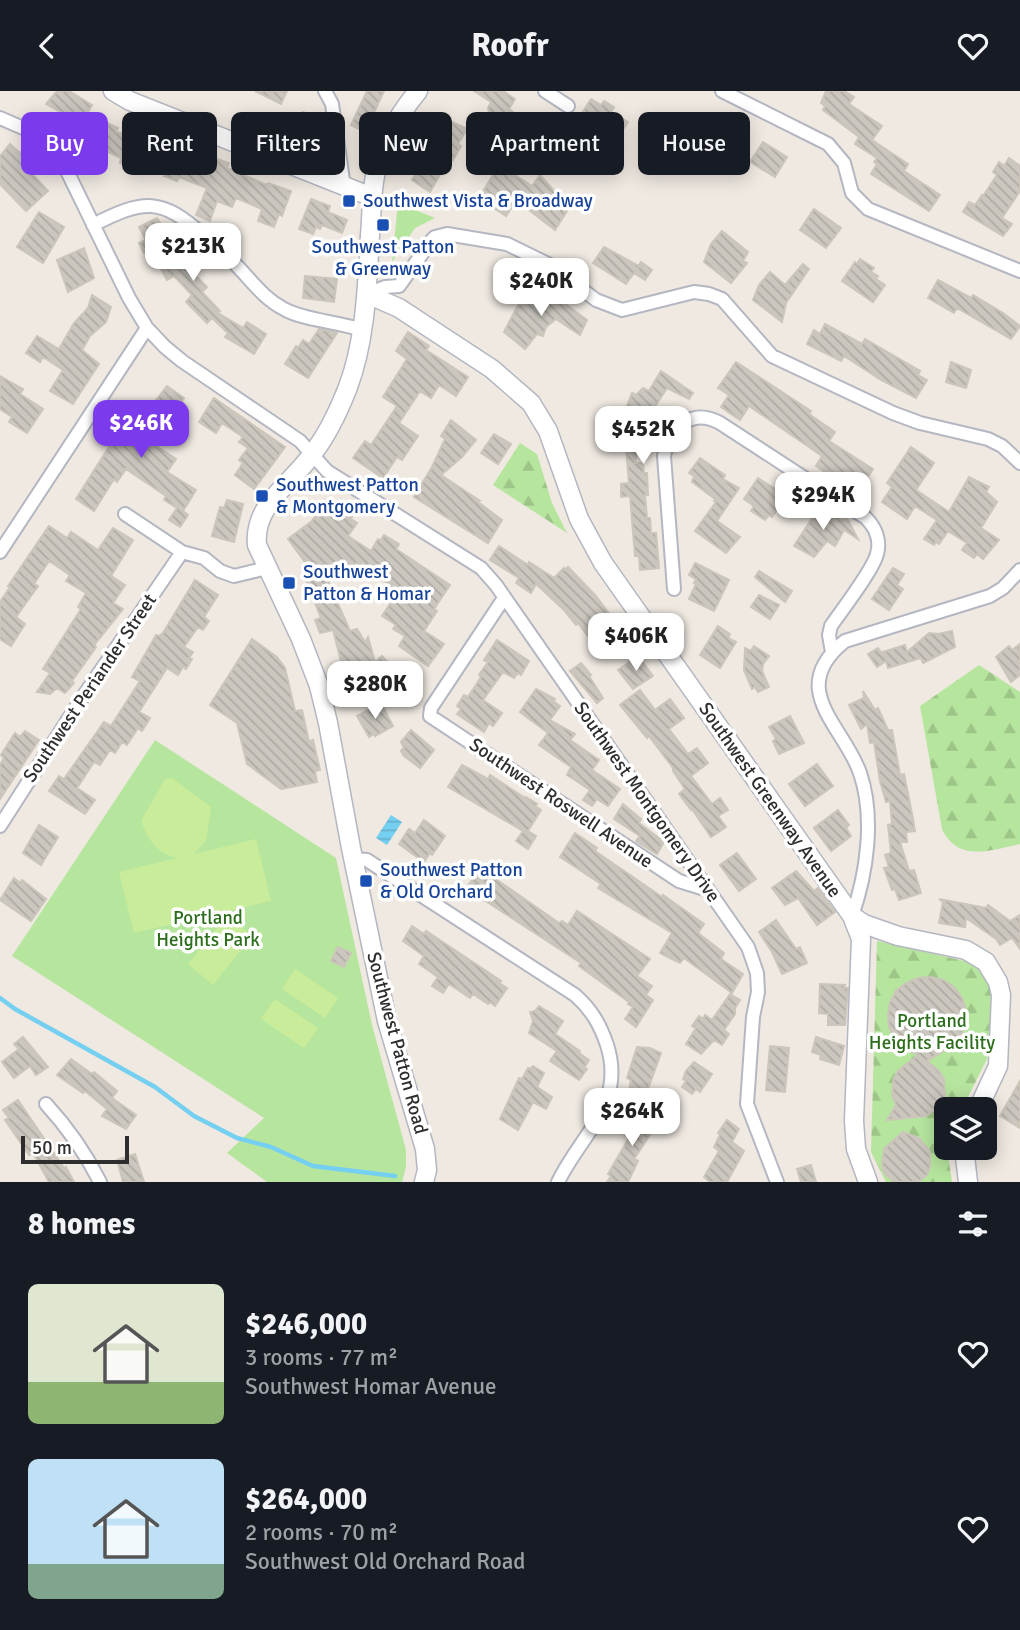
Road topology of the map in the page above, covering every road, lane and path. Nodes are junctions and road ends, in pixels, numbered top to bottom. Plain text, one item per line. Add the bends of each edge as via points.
1 (113, 91) edge
2 (325, 91) edge
3 (417, 91) edge
4 (545, 91) edge
5 (722, 91) edge
6 (568, 106) dead end
7 (0, 118) edge
8 (344, 187) junction
9 (372, 197) junction
10 (93, 225) junction
11 (1020, 271) edge
12 (367, 294) junction
13 (147, 328) junction
14 (362, 330) junction
15 (312, 455) junction
16 (1020, 463) edge
17 (125, 514) dead end
18 (0, 552) edge
19 (181, 552) junction
20 (267, 568) junction
21 (1020, 570) edge
22 (674, 589) dead end
23 (504, 598) junction
24 (832, 652) junction
25 (0, 826) edge
26 (353, 859) junction
27 (708, 890) junction
28 (852, 916) junction
29 (984, 1097) edge
30 (46, 1104) dead end
31 (965, 1160) edge
32 (100, 1182) edge
33 (424, 1182) edge
34 (558, 1182) edge
35 (777, 1182) edge
36 (868, 1182) edge
37 (968, 1182) edge

1 - 8 street
2 - 8 street via 332,104
3 - 9 street, Southwest Patton Road via 387,142
4 - 6 street
5 - 11 street via 828,144 844,163 852,193 868,209
7 - 10 street, Southwest Montgomery Drive via 37,134 53,150
8 - 9 street
9 - 12 street, Southwest Patton Road
10 - 13 street, Southwest Montgomery Drive
10 - 14 street via 139,206 156,205 175,212 286,311
12 - 14 street, Southwest Patton Road
12 - 16 street via 398,286 431,241 447,234 507,244 550,265 596,300 622,310 694,292 709,293 722,299 772,356 920,423 988,439
12 - 28 street, Southwest Greenway Avenue via 399,308 492,369 531,403 548,431 579,519 603,563
13 - 15 street, Southwest Montgomery Drive via 182,361 300,441
13 - 18 street
14 - 15 street, Southwest Patton Road via 348,386
15 - 20 street, Southwest Patton Road via 265,508 257,525 257,545
15 - 23 street, Southwest Montgomery Drive via 327,471 481,568
17 - 19 street
19 - 20 street via 204,558 234,576
19 - 25 street, Southwest Periander Street
20 - 26 street, Southwest Patton Road via 319,686
21 - 24 street via 990,596 845,641
22 - 24 street via 666,445 683,423 707,417 866,518 875,529 877,554 831,626
23 - 27 street, Southwest Montgomery Drive
23 - 27 street, Southwest Roswell Avenue via 430,716 679,881
24 - 28 street via 821,674 821,699 860,772 868,820 862,883
26 - 33 street, Southwest Patton Road via 387,1021 425,1149
26 - 34 street via 367,860 575,995 598,1022 611,1058 609,1098
27 - 35 street, Southwest Montgomery Drive via 748,947 757,973 747,1104
28 - 29 street via 898,936 966,950 986,963 1000,995 998,1066
28 - 36 street, Southwest Greenway Avenue via 861,939 854,1121 856,1149
30 - 32 street via 83,1150
31 - 37 street

